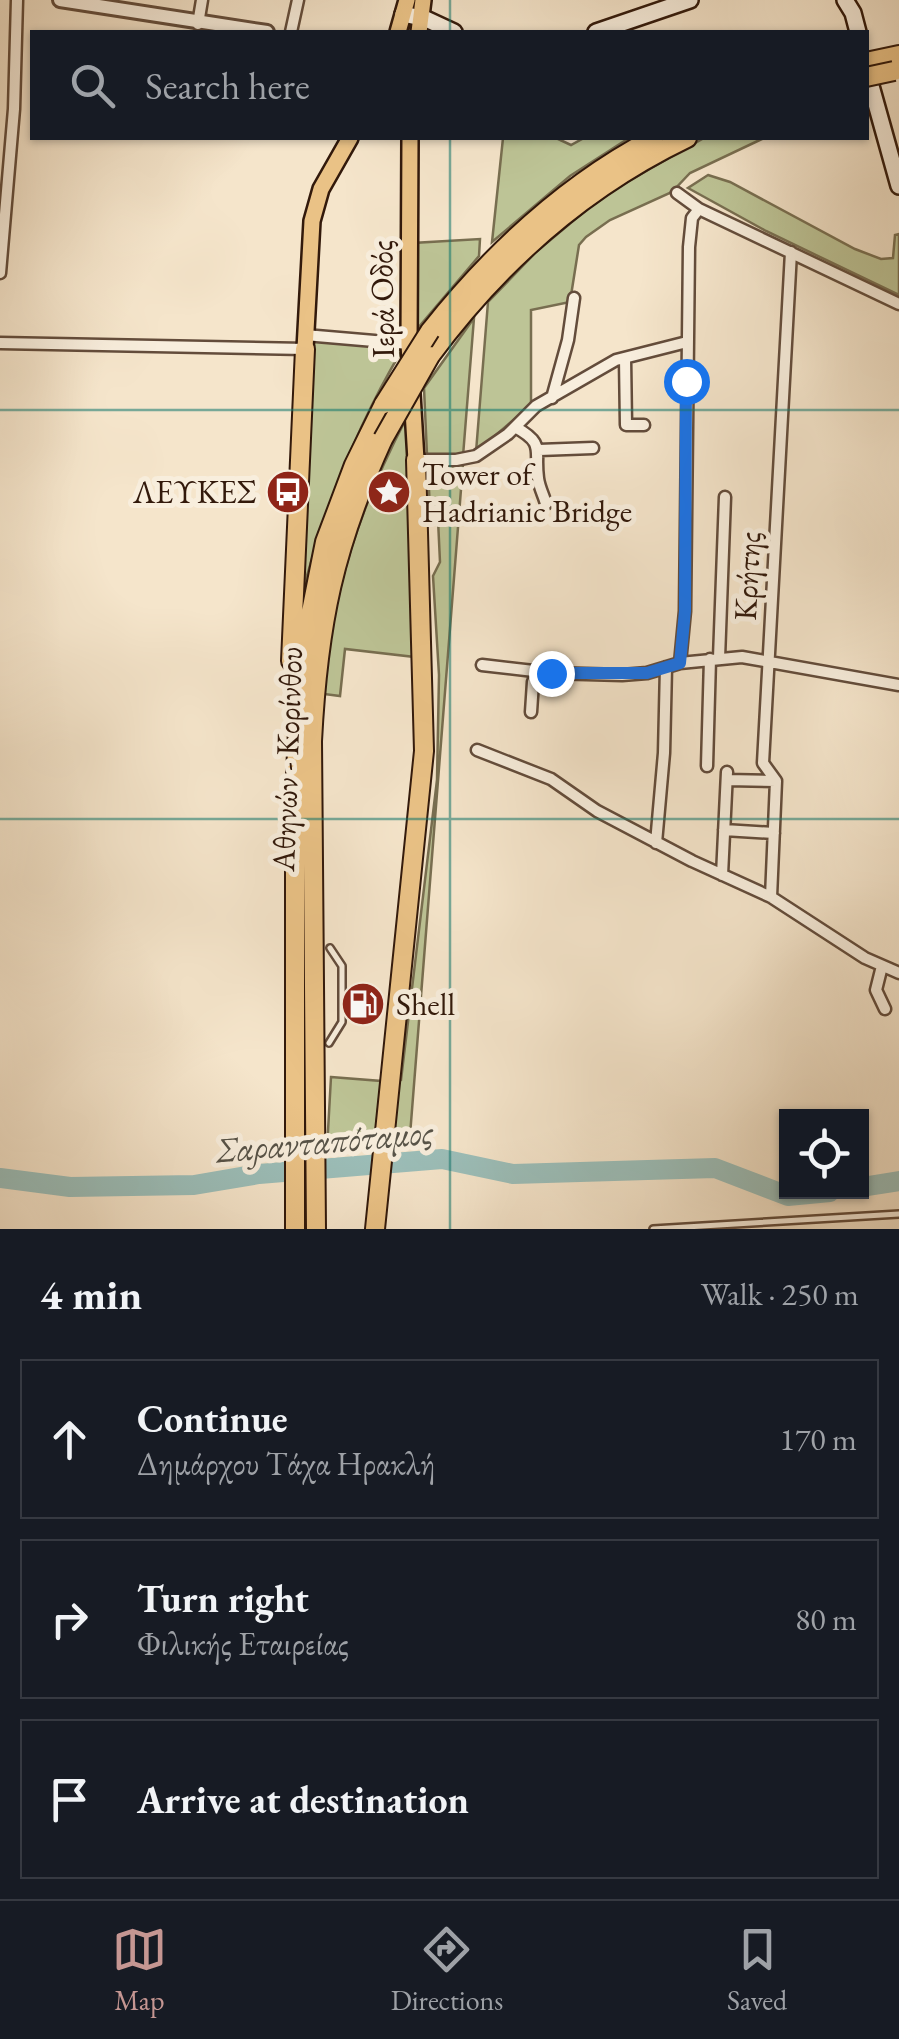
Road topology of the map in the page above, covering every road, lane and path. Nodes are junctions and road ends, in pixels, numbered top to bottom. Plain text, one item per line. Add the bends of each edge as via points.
1 (17, 0) edge
2 (60, 0) edge
3 (202, 0) edge
4 (298, 0) edge
5 (423, 0) edge
6 (690, 0) edge
7 (78, 2) edge
8 (851, 4) edge
9 (405, 7) edge
10 (649, 7) edge
11 (198, 24) junction
12 (420, 25) edge
13 (250, 30) edge
14 (291, 30) edge
15 (600, 30) edge
16 (858, 30) edge
17 (896, 63) edge
18 (869, 65) edge
19 (0, 66) edge
20 (16, 69) junction
21 (869, 74) edge
22 (869, 76) edge
23 (0, 105) edge
24 (14, 108) junction
25 (349, 140) edge
26 (410, 140) edge
27 (651, 140) edge
28 (683, 140) edge
29 (894, 146) edge
30 (899, 186) edge
31 (676, 193) dead end
32 (699, 209) junction
33 (791, 252) junction
34 (0, 273) edge
35 (574, 298) dead end
36 (899, 304) edge
37 (305, 342) junction
38 (687, 342) junction
39 (0, 343) edge
40 (410, 344) junction
41 (626, 358) junction
42 (552, 398) junction
43 (644, 424) dead end
44 (515, 427) junction
45 (593, 448) dead end
46 (538, 450) junction
47 (416, 460) junction
48 (725, 497) dead end
49 (546, 504) dead end
50 (714, 659) junction
51 (768, 661) junction
52 (680, 663) junction
53 (482, 666) dead end
54 (666, 668) junction
55 (538, 671) junction
56 (899, 685) edge
57 (530, 712) dead end
58 (296, 741) junction
59 (477, 750) dead end
60 (707, 766) dead end
61 (776, 781) junction
62 (724, 830) junction
63 (774, 833) junction
64 (656, 842) junction
65 (722, 875) junction
66 (771, 897) junction
67 (330, 948) dead end
68 (882, 966) junction
69 (899, 973) edge
70 (885, 1010) dead end
71 (329, 1043) dead end
72 (306, 1148) junction
73 (899, 1214) edge
74 (296, 1229) edge
75 (316, 1229) edge
76 (375, 1229) edge
77 (652, 1229) edge

1 - 20 street
2 - 7 street
3 - 11 street
4 - 14 street
5 - 12 main road
6 - 10 main road
7 - 11 street
8 - 16 main road
9 - 12 main road
10 - 15 main road
11 - 13 street
17 - 18 highway
17 - 22 highway, bridge
19 - 20 street
20 - 24 street
21 - 29 main road
23 - 24 street
24 - 34 street
25 - 37 main road via 321,189 312,221
26 - 40 main road, Ιερά Οδός
27 - 58 highway, Αθηνών - Κορίνθου, bridge via 506,244 430,332 384,404 325,542 301,662
28 - 72 highway, Αθηνών - Κορίνθου, bridge via 542,232 464,312 430,356 352,508 316,662
29 - 30 main road
31 - 32 street
32 - 33 street
32 - 38 street via 692,218
33 - 36 street
33 - 51 street, Κρήτης
35 - 42 street
37 - 39 street
37 - 40 street
37 - 58 highway via 290,680
38 - 41 street
38 - 52 street
40 - 47 main road, Ιερά Οδός
41 - 42 street
41 - 43 street via 626,424
42 - 44 street
44 - 46 street
44 - 47 street via 476,456
45 - 46 street
46 - 49 street
47 - 76 highway via 424,751
48 - 50 street
50 - 51 street
50 - 52 street
50 - 60 street
51 - 56 street
51 - 61 street, Κρήτης via 763,763
52 - 54 street
53 - 55 street
54 - 55 street via 622,675
54 - 64 street
55 - 57 street
58 - 72 highway, Αθηνών - Κορίνθου
59 - 64 street via 551,779
61 - 62 street via 727,776
61 - 63 street, Κρήτης
62 - 63 street
62 - 65 street
63 - 66 street, Κρήτης
64 - 65 street
65 - 66 street
66 - 68 street
67 - 71 lane via 342,966 342,1022
68 - 69 street
68 - 70 street via 876,990
72 - 74 highway, Αθηνών - Κορίνθου
72 - 75 highway, Αθηνών - Κορίνθου
73 - 77 lane

